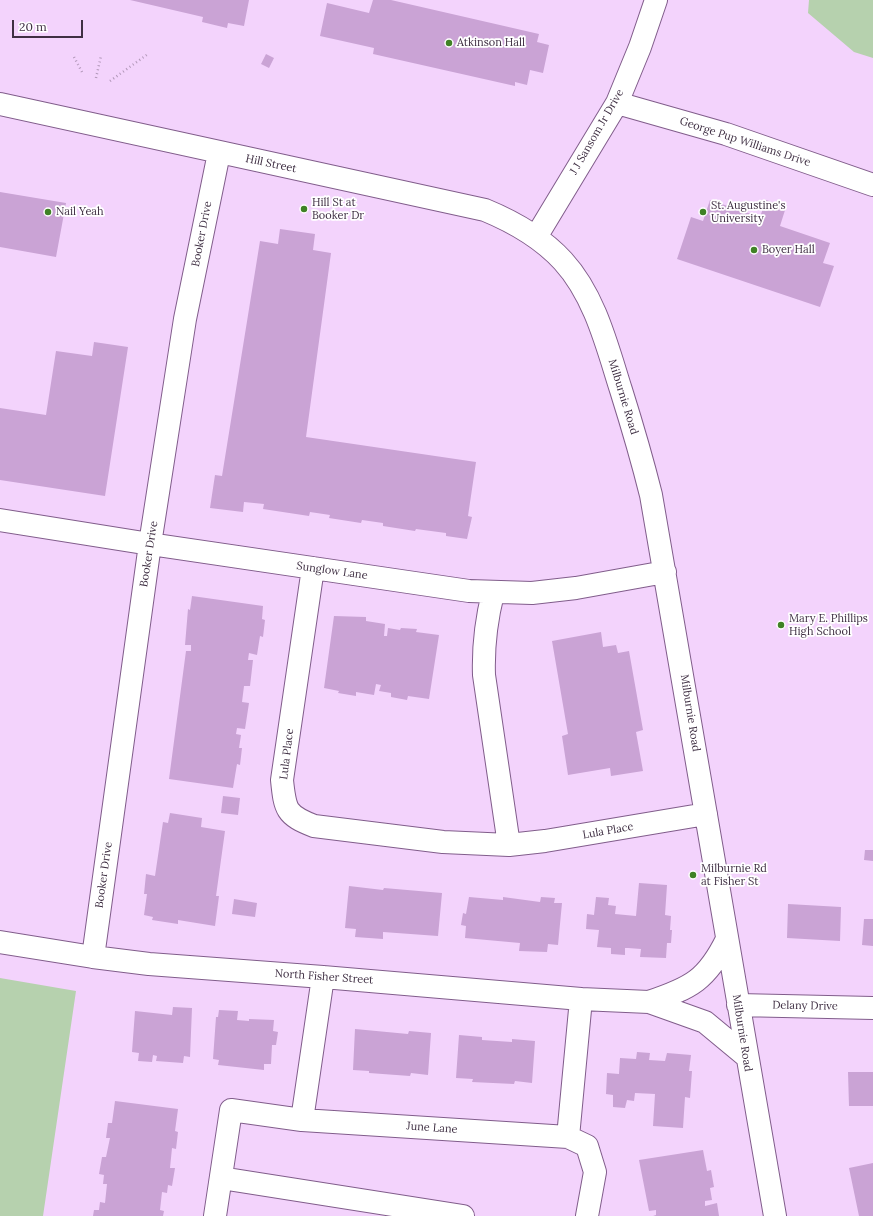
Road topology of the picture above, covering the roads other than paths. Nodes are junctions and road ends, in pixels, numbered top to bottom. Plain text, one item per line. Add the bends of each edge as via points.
1 (656, 0) edge
2 (616, 102) junction
3 (0, 104) edge
4 (219, 152) junction
5 (873, 185) edge
6 (536, 237) junction
7 (0, 520) edge
8 (150, 544) junction
9 (313, 568) junction
10 (665, 572) junction
11 (493, 593) junction
12 (706, 814) junction
13 (509, 845) junction
14 (727, 939) junction
15 (0, 942) edge
16 (93, 957) junction
17 (323, 977) junction
18 (581, 999) junction
19 (649, 1002) junction
20 (738, 1005) junction
21 (873, 1008) edge
22 (746, 1056) junction
23 (302, 1120) junction
24 (568, 1137) junction
25 (221, 1178) junction
26 (215, 1216) edge
27 (463, 1216) edge
28 (587, 1216) edge
29 (775, 1216) edge

1 - 2 street, J J Sansom Jr Drive via 640,47
2 - 5 street, George Pup Williams Drive via 726,134
2 - 6 street, J J Sansom Jr Drive
3 - 4 street, Hill Street
4 - 6 street, Hill Street via 485,210 512,221
4 - 8 street, Booker Drive via 185,319
6 - 10 street, Milburnie Road via 562,260 578,280 602,331 642,458
7 - 8 street, Sunglow Lane
8 - 9 street, Sunglow Lane
8 - 16 street, Booker Drive
9 - 11 street, Sunglow Lane
9 - 13 street, Lula Place via 282,780 288,810 297,819 314,826 443,842
10 - 11 street, Sunglow Lane via 576,588
10 - 12 street, Milburnie Road
11 - 13 street via 485,626 484,675
12 - 13 street, Lula Place via 546,842
12 - 14 street, Milburnie Road
14 - 19 street, North Fisher Street via 718,958 695,983
14 - 20 street, Milburnie Road
15 - 16 street, North Fisher Street
16 - 17 street, North Fisher Street via 149,964
17 - 18 street, North Fisher Street
17 - 23 street
18 - 19 street, North Fisher Street
18 - 24 street
19 - 22 street, North Fisher Street via 705,1022
20 - 21 street, Delany Drive
20 - 22 street, Milburnie Road
22 - 29 street, Milburnie Road
23 - 24 street, June Lane
23 - 25 street, June Lane via 231,1110
24 - 28 street via 587,1146 595,1172
25 - 26 street
25 - 27 street

